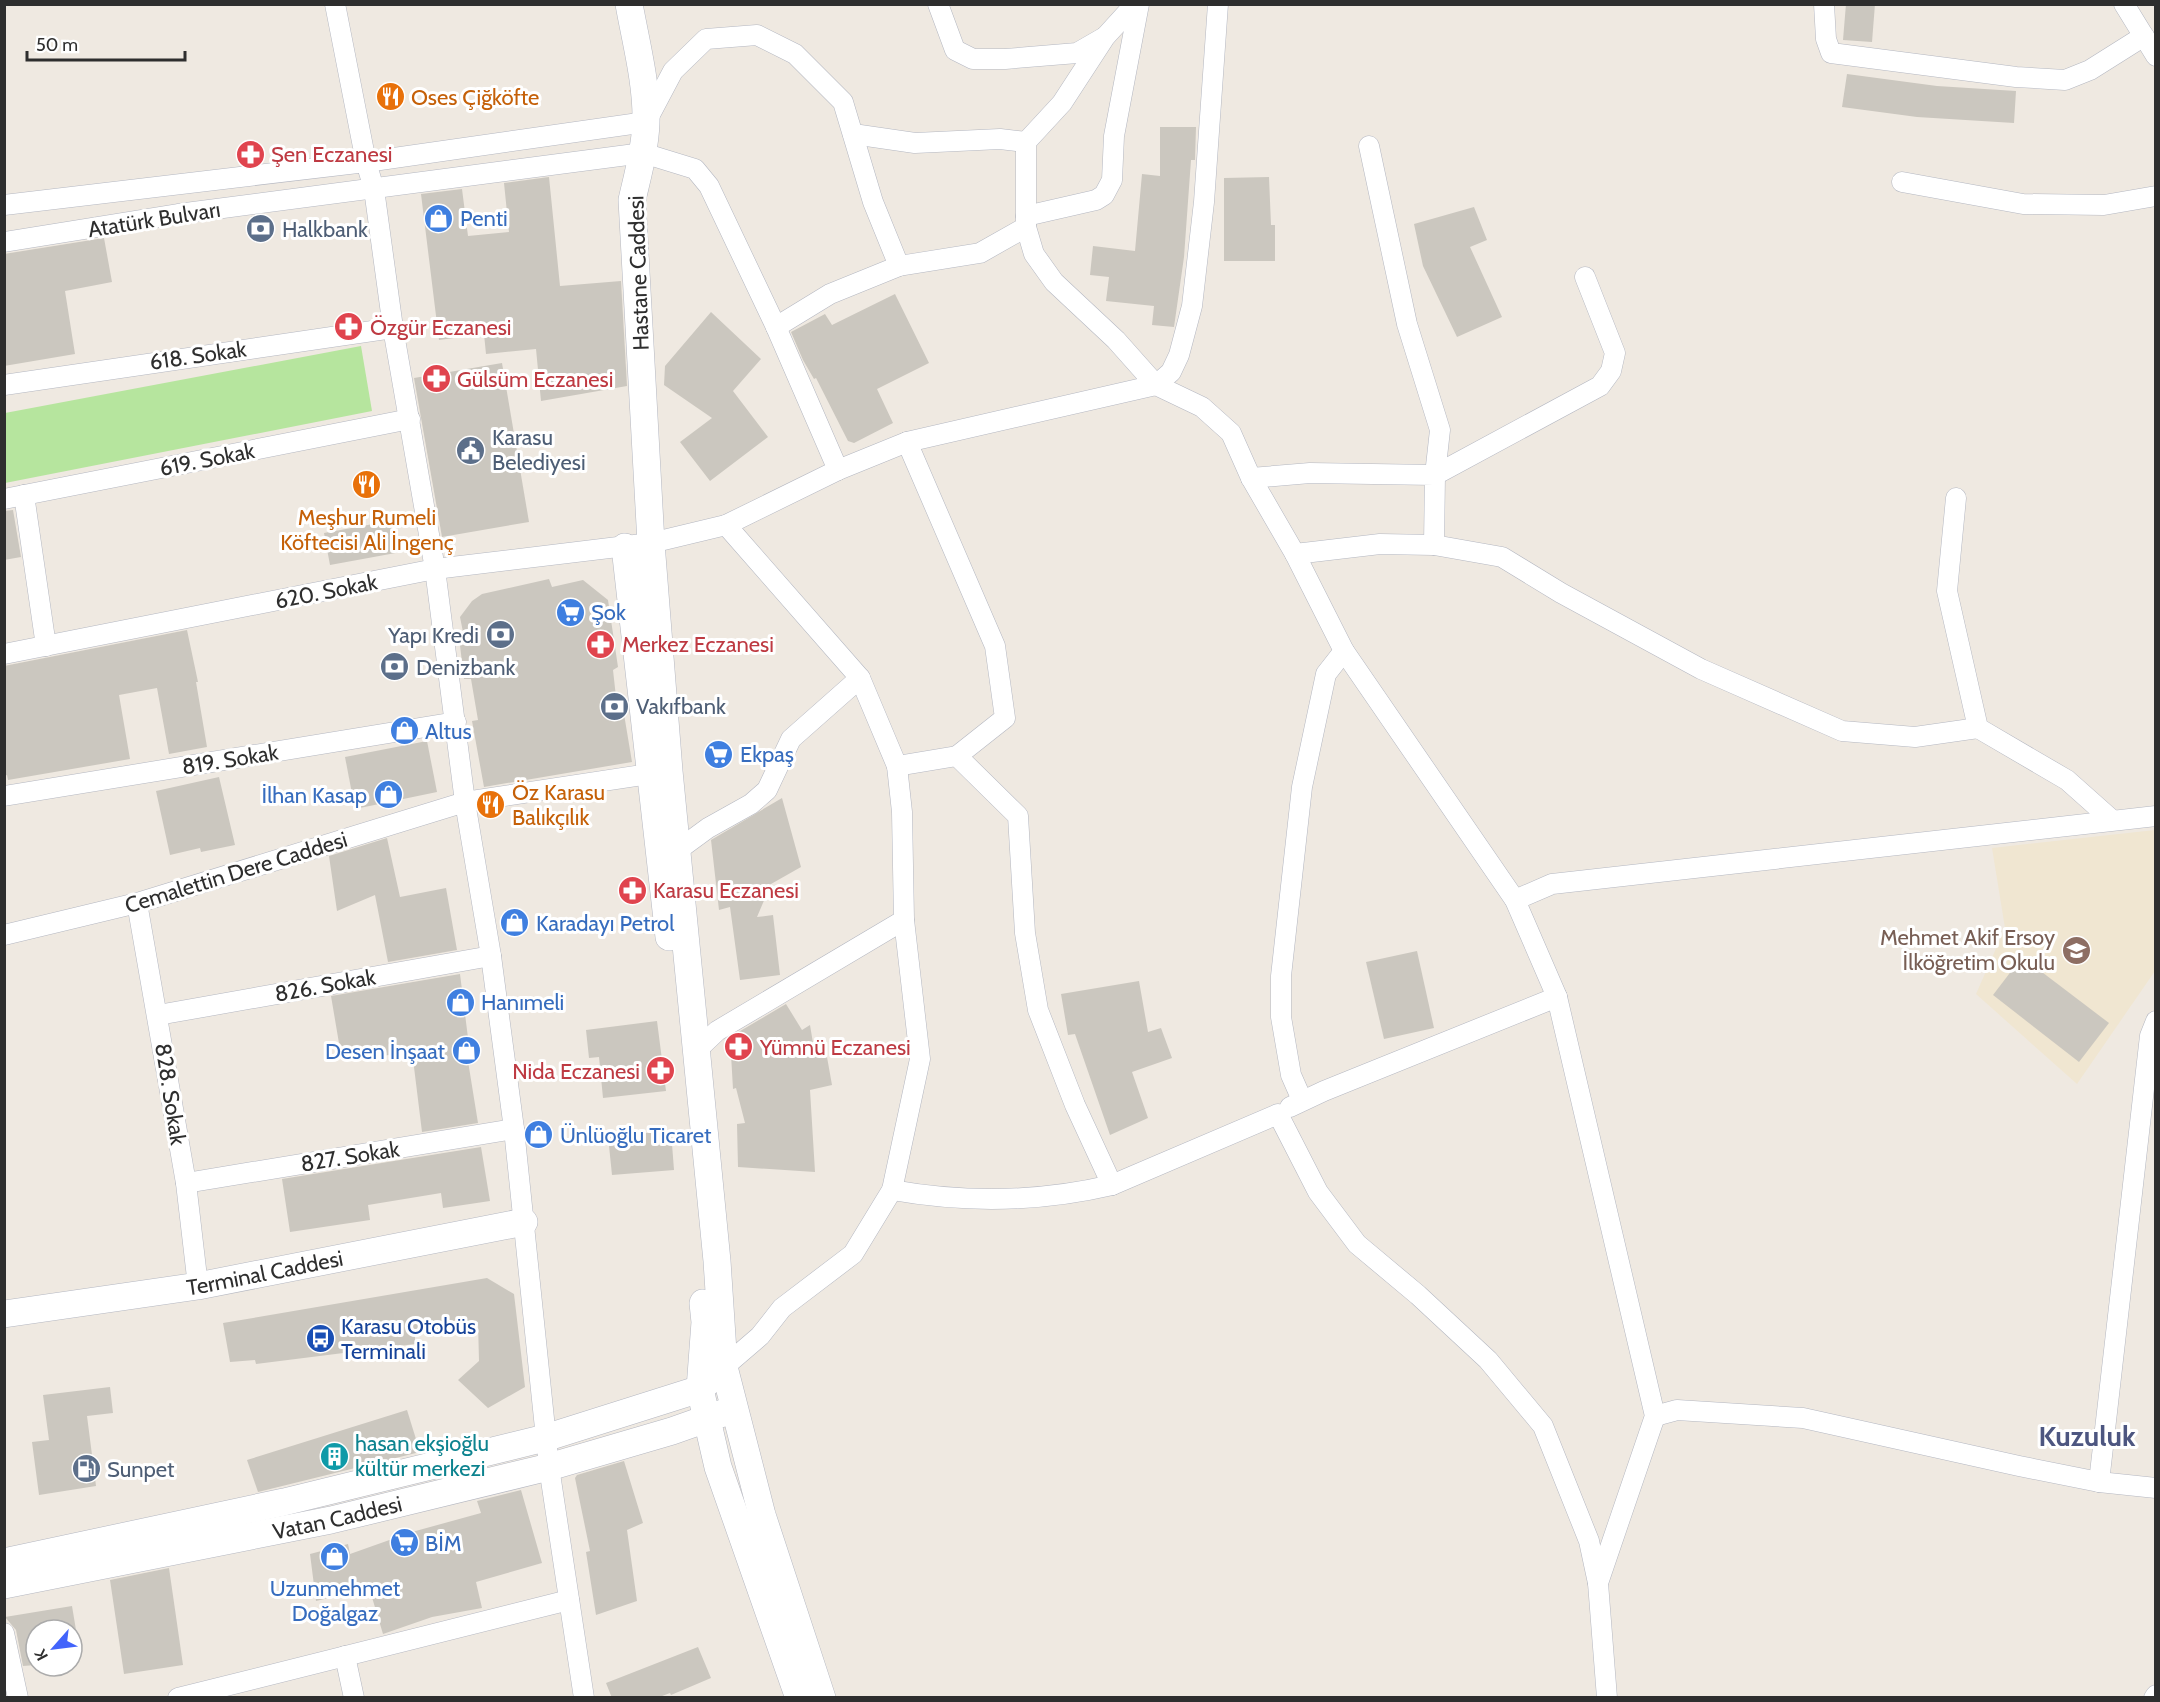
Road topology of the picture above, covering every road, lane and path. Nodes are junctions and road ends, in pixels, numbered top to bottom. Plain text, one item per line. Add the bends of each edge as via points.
1 (335, 4) edge
2 (629, 4) edge
3 (938, 4) edge
4 (1137, 4) edge
5 (1218, 4) edge
6 (1824, 4) edge
7 (2124, 4) edge
8 (2144, 36) junction
9 (1105, 37) junction
10 (2156, 56) edge
11 (646, 122) junction
12 (853, 134) junction
13 (1026, 142) junction
14 (1369, 146) dead end
15 (643, 153) junction
16 (366, 162) junction
17 (1902, 182) dead end
18 (375, 189) junction
19 (2156, 196) edge
20 (4, 205) edge
21 (1026, 222) junction
22 (4, 242) edge
23 (899, 266) junction
24 (1585, 277) dead end
25 (776, 327) junction
26 (393, 328) junction
27 (4, 385) edge
28 (1156, 385) junction
29 (410, 419) junction
30 (907, 442) junction
31 (838, 470) junction
32 (1435, 475) junction
33 (1251, 478) junction
34 (14, 497) edge
35 (1956, 498) dead end
36 (726, 525) junction
37 (638, 545) junction
38 (1434, 545) junction
39 (1295, 554) junction
40 (435, 570) junction
41 (46, 646) junction
42 (1344, 651) junction
43 (4, 654) edge
44 (860, 678) junction
45 (456, 722) junction
46 (1978, 728) junction
47 (957, 756) junction
48 (897, 766) junction
49 (659, 772) junction
50 (4, 796) edge
51 (465, 802) junction
52 (2156, 816) edge
53 (2112, 820) junction
54 (678, 850) junction
55 (1515, 900) junction
56 (136, 903) junction
57 (904, 920) junction
58 (4, 935) edge
59 (491, 956) junction
60 (1557, 997) junction
61 (158, 1015) junction
62 (2156, 1021) edge
63 (698, 1049) junction
64 (1302, 1100) junction
65 (1278, 1114) junction
66 (514, 1129) junction
67 (186, 1183) junction
68 (1112, 1185) junction
69 (892, 1190) junction
70 (524, 1222) junction
71 (198, 1286) junction
72 (4, 1314) edge
73 (724, 1367) junction
74 (700, 1389) junction
75 (736, 1409) junction
76 (1655, 1416) junction
77 (707, 1418) junction
78 (545, 1438) junction
79 (549, 1467) junction
80 (2099, 1482) junction
81 (2156, 1488) edge
82 (4, 1562) edge
83 (1598, 1583) junction
84 (4, 1585) edge
85 (569, 1599) junction
86 (4, 1633) edge
87 (345, 1656) junction
88 (185, 1697) edge
89 (18, 1698) edge
90 (354, 1698) edge
91 (584, 1698) edge
92 (799, 1698) edge
93 (822, 1698) edge
94 (1607, 1698) edge

1 - 16 street
2 - 11 main road, Hastane Caddesi
3 - 9 street via 955,50 973,59 1077,53
4 - 9 street
4 - 21 street via 1114,136 1112,180 1104,195 1096,200
5 - 28 street via 1204,202 1192,306 1179,355 1171,372
6 - 8 street via 1826,39 1831,52 2016,77 2065,80 2090,70
7 - 8 street
8 - 10 street
9 - 13 street via 1062,103
11 - 12 street via 673,71 706,39 757,35 795,54 843,102
11 - 15 main road, Hastane Caddesi
11 - 16 street
12 - 13 street via 915,143 1000,139
12 - 23 street via 873,202
13 - 21 street
14 - 32 street via 1407,324 1440,430
15 - 18 street, Atatürk Bulvarı
15 - 25 street via 695,169 709,186
15 - 37 main road, Hastane Caddesi via 632,200
16 - 18 street
16 - 20 street
17 - 19 street via 2023,204 2104,205
18 - 22 street, Atatürk Bulvarı via 178,214
18 - 26 street
21 - 23 street via 980,253
21 - 28 street via 1034,254 1054,282 1116,340
23 - 25 street via 830,294
24 - 32 street via 1615,353 1611,371 1599,386
25 - 31 street
26 - 27 street, 618. Sokak
26 - 29 street
28 - 30 street, 620. Sokak
28 - 33 street via 1202,407 1231,433
29 - 34 street, 619. Sokak
29 - 40 street
30 - 31 street, 620. Sokak
30 - 47 street via 996,646 1005,718
31 - 36 street, 620. Sokak
32 - 33 street via 1310,473
32 - 38 street
33 - 39 street
34 - 41 street
35 - 46 street via 1947,591
36 - 37 street, 620. Sokak
36 - 44 street
37 - 40 street, 620. Sokak
37 - 49 main road, Hastane Caddesi
38 - 39 street via 1380,544
38 - 46 street via 1502,557 1701,669 1842,731 1915,736
39 - 42 street
40 - 41 street, 620. Sokak
40 - 45 street
41 - 43 street, 620. Sokak
42 - 55 street
42 - 64 street via 1326,674 1302,787 1281,976 1281,1017 1292,1075
44 - 48 street
44 - 54 street via 791,739 767,790
45 - 50 street, 819. Sokak
45 - 51 street
46 - 53 street via 2067,780
47 - 48 street
47 - 68 street via 1018,816 1025,933 1038,1010
48 - 57 street
49 - 51 street, Cemalettin Dere Caddesi
49 - 54 main road
49 - 74 main road via 705,1322
51 - 56 street, Cemalettin Dere Caddesi
51 - 59 street
52 - 53 street
53 - 55 street via 1552,884
54 - 63 main road
55 - 60 street
56 - 58 street, Cemalettin Dere Caddesi
56 - 61 street, 828. Sokak
57 - 63 street via 717,1031
57 - 69 street via 920,1059
59 - 61 street, 826. Sokak
59 - 66 street
60 - 64 street
60 - 76 street
61 - 67 street, 828. Sokak
62 - 80 street via 2150,1036
63 - 73 main road
64 - 65 street
65 - 68 street
65 - 83 street via 1318,1192 1357,1244 1488,1360 1543,1426 1589,1541
66 - 67 street, 827. Sokak
66 - 70 street
67 - 71 street, 828. Sokak
68 - 69 street via 1068,1196 1001,1199 934,1197
69 - 73 street via 853,1254 782,1308 760,1336
70 - 71 main road, Terminal Caddesi
70 - 78 street
71 - 72 main road, Terminal Caddesi
73 - 74 main road, Vatan Caddesi
73 - 75 main road
74 - 77 main road
74 - 78 main road, Vatan Caddesi
75 - 77 main road, Vatan Caddesi
75 - 93 main road via 762,1515
76 - 80 street via 1677,1410 1803,1418
76 - 83 street
77 - 79 main road, Vatan Caddesi
77 - 92 main road via 718,1467
78 - 79 street
78 - 82 main road, Vatan Caddesi via 284,1502
79 - 84 main road, Vatan Caddesi via 331,1520
79 - 85 street
80 - 81 street
83 - 94 street
85 - 87 street
85 - 91 street
86 - 89 street
87 - 88 street
87 - 90 street

